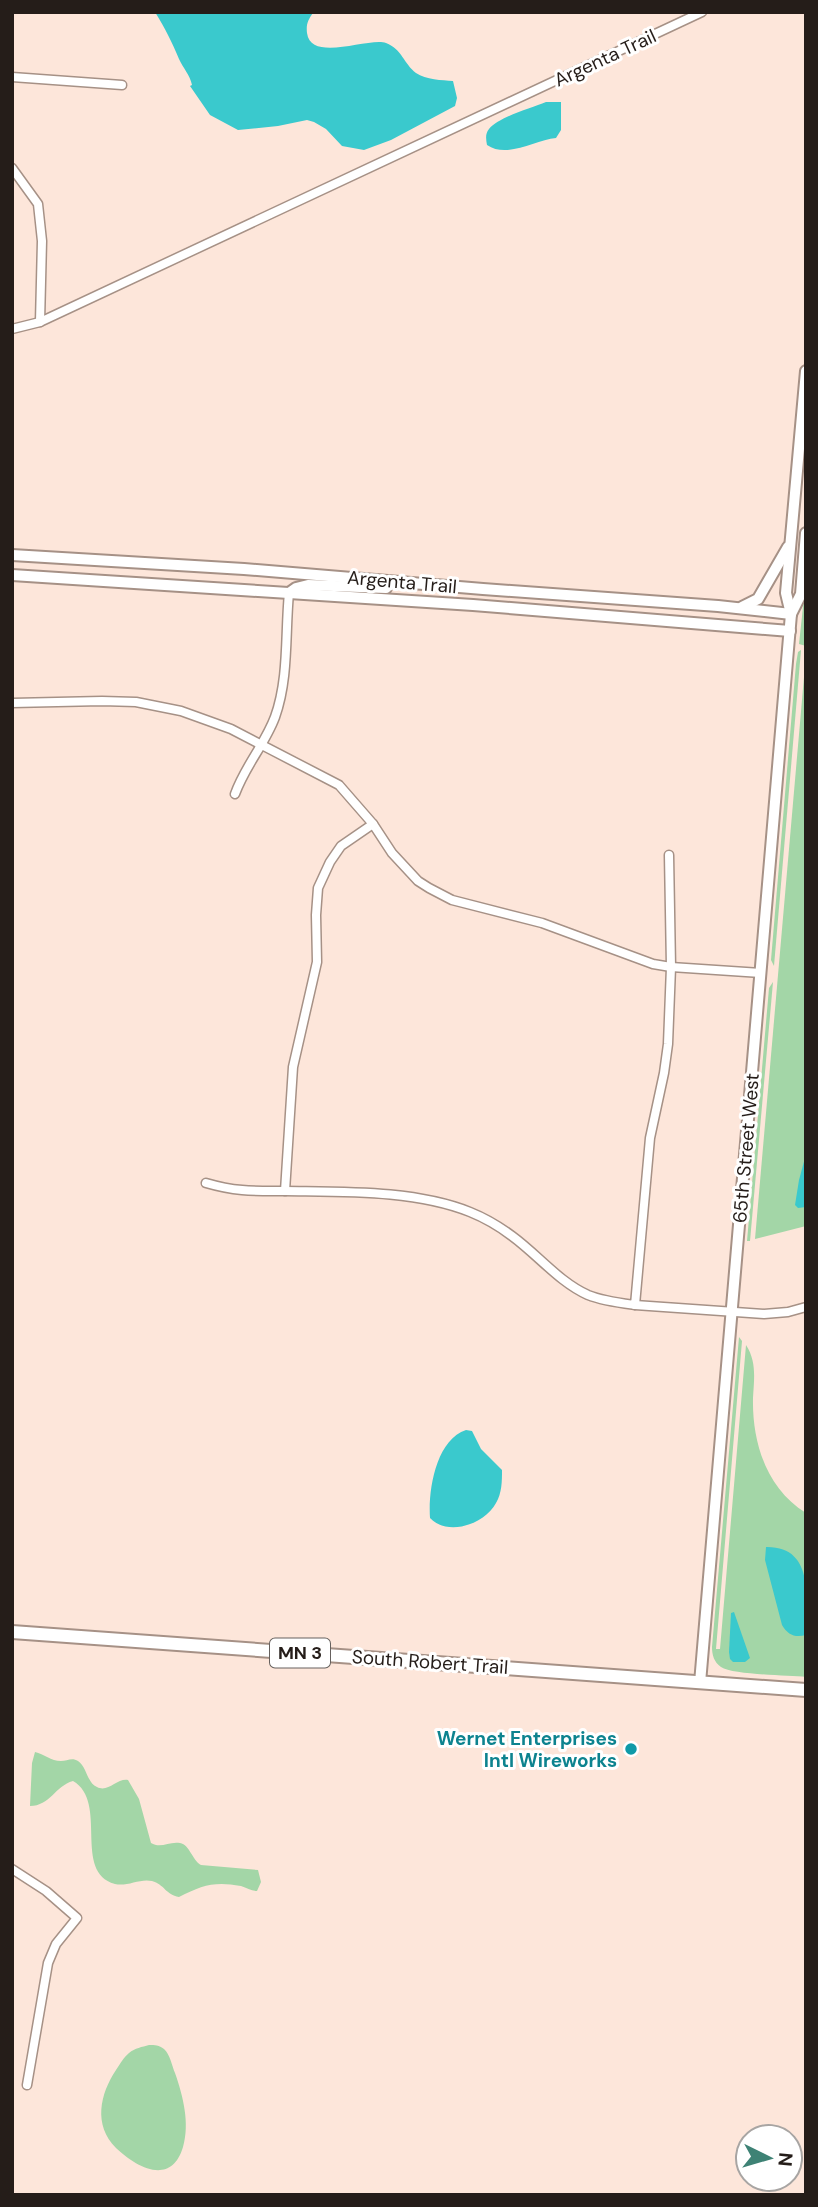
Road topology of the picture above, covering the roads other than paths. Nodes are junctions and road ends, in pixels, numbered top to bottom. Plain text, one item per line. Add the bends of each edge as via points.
1 (702, 12) edge
2 (12, 78) edge
3 (122, 85) dead end
4 (12, 168) edge
5 (40, 322) junction
6 (12, 329) edge
7 (806, 371) edge
8 (806, 533) edge
9 (791, 541) junction
10 (12, 555) edge
11 (12, 575) edge
12 (431, 584) junction
13 (289, 593) junction
14 (732, 607) junction
15 (791, 614) junction
16 (790, 631) junction
17 (12, 703) edge
18 (262, 745) junction
19 (235, 794) dead end
20 (373, 824) junction
21 (669, 855) dead end
22 (671, 967) junction
23 (761, 973) junction
24 (206, 1183) dead end
25 (285, 1191) junction
26 (635, 1305) junction
27 (806, 1307) edge
28 (732, 1312) junction
29 (12, 1632) edge
30 (700, 1683) junction
31 (806, 1690) edge
32 (12, 1869) edge
33 (27, 2085) dead end

1 - 5 street, Argenta Trail
2 - 3 street
4 - 5 street via 38,204
5 - 6 street, Argenta Trail
7 - 9 street, 65th Street West
8 - 15 street, 65th Street West via 801,594
9 - 14 street via 758,599
9 - 15 street, 65th Street West via 786,593
10 - 12 street, Argenta Trail
11 - 13 street, Argenta Trail
12 - 13 street via 403,589 308,585
12 - 14 street, Argenta Trail
13 - 16 street, Argenta Trail
13 - 18 street via 281,694
14 - 15 street, Argenta Trail
15 - 16 street, 65th Street West
16 - 23 street, 65th Street West
17 - 18 street via 122,701 160,706 216,723
18 - 19 street
18 - 20 street via 339,785
20 - 22 street via 391,853 418,881 453,900 542,923
20 - 25 street via 341,846 318,888 317,962 293,1067
21 - 22 street
22 - 23 street
22 - 26 street via 668,1044 650,1138
23 - 28 street, 65th Street West
24 - 25 street via 247,1192
25 - 26 street via 408,1196 457,1207 494,1224 587,1294
26 - 28 street
27 - 28 street via 774,1314
28 - 30 street, 65th Street West
29 - 30 main road, South Robert Trail / MN 3
30 - 31 main road, South Robert Trail / MN 3
32 - 33 street via 77,1917 48,1963

